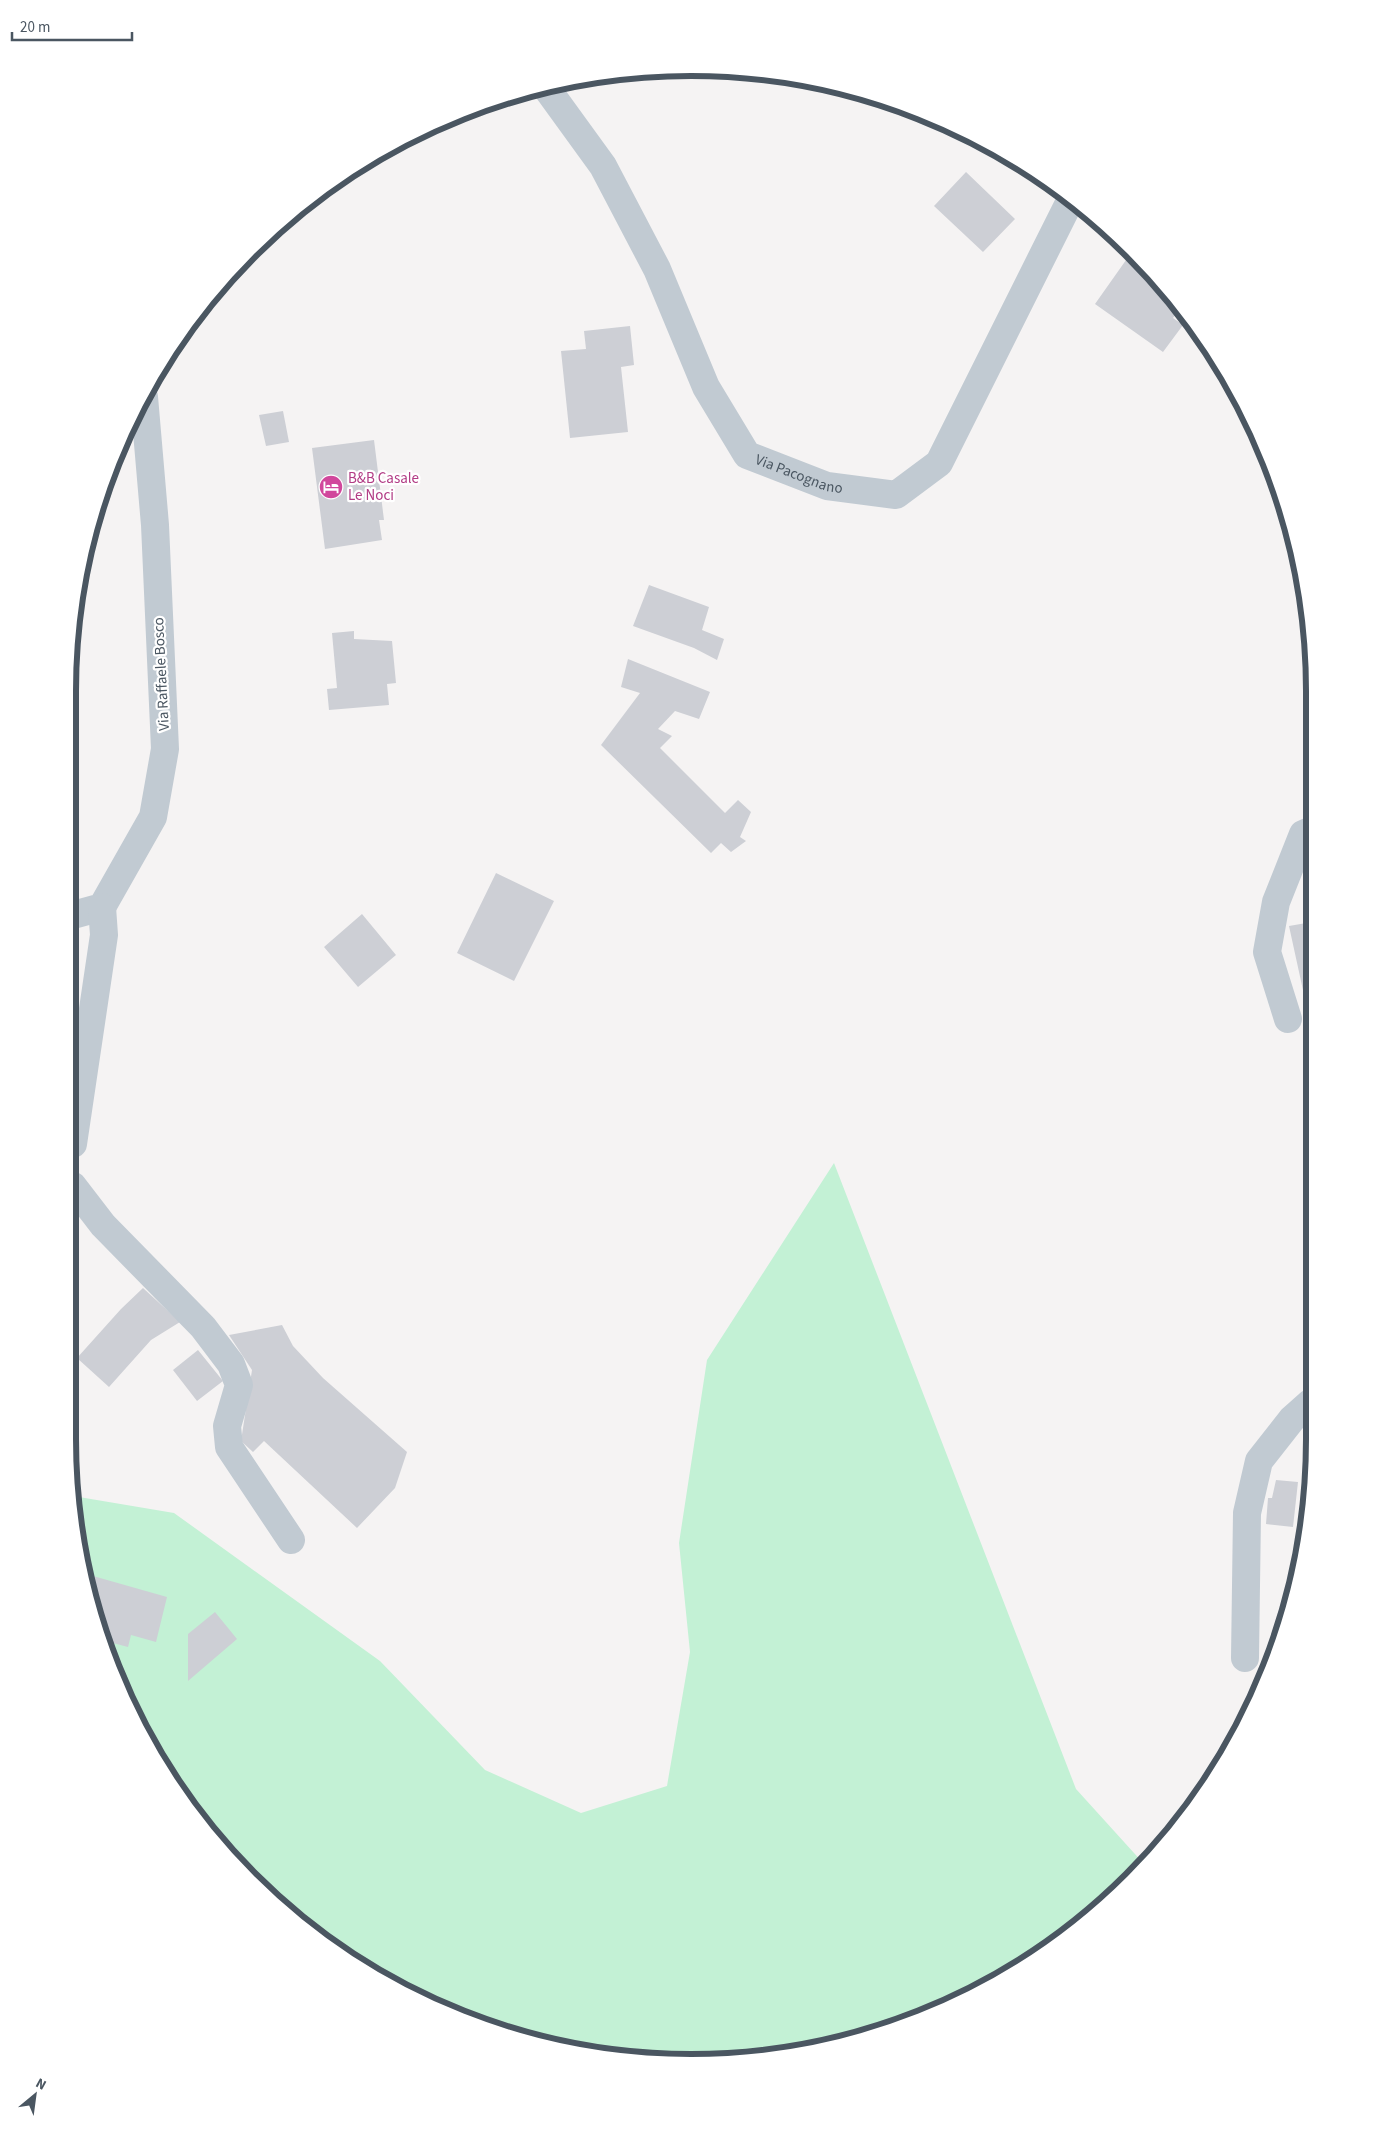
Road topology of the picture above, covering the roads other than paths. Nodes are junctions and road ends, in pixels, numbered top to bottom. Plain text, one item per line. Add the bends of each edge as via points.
1 (550, 93) edge
2 (1068, 206) edge
3 (145, 410) edge
4 (1306, 833) edge
5 (102, 907) junction
6 (76, 914) edge
7 (1288, 1019) dead end
8 (76, 1124) edge
9 (76, 1190) edge
10 (1306, 1407) edge
11 (291, 1540) dead end
12 (1245, 1658) dead end

1 - 2 street, Via Pacognano via 603,166 657,269 706,387 747,455 827,486 896,494 939,463
3 - 5 street, Via Raffaele Bosco via 155,525 165,750 152,817
4 - 7 street via 1276,902 1267,952
5 - 6 street
5 - 8 street via 104,935
9 - 11 street via 103,1225 203,1327 232,1364 240,1385 227,1426 229,1447
10 - 12 street via 1259,1461 1247,1513

